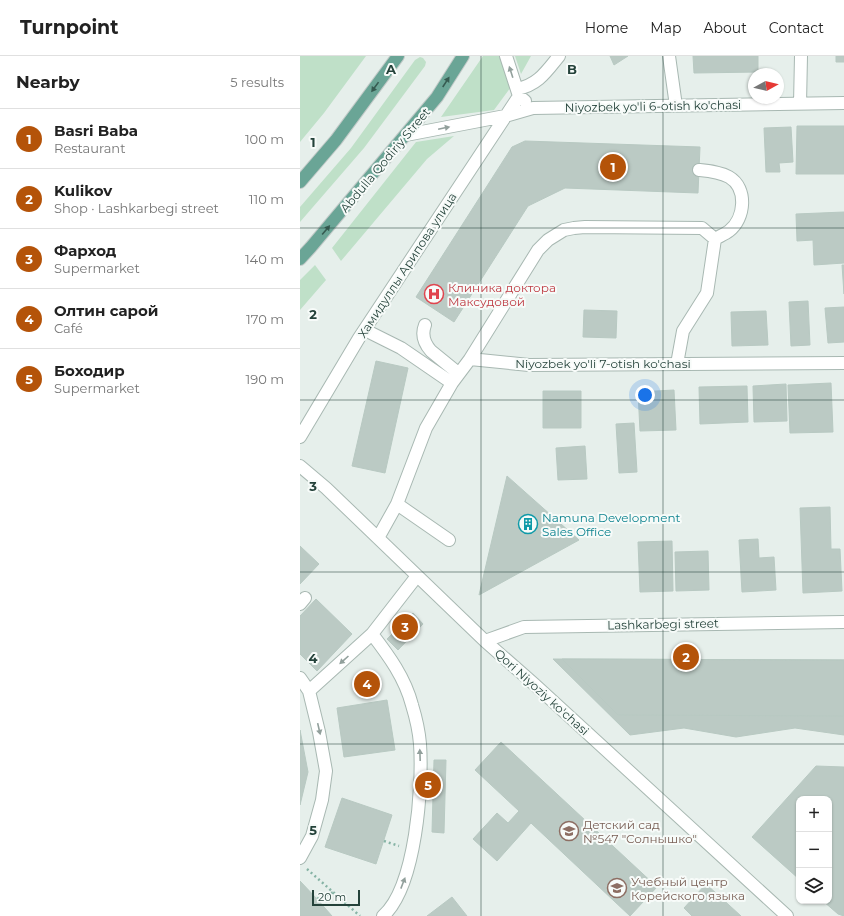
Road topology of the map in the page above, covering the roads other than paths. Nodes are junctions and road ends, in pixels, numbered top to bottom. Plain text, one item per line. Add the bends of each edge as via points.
1 (398, 56) edge
2 (463, 56) edge
3 (506, 56) edge
4 (558, 56) edge
5 (670, 56) edge
6 (801, 56) edge
7 (518, 93) junction
8 (844, 103) edge
9 (800, 104) junction
10 (676, 106) junction
11 (533, 108) junction
12 (505, 116) junction
13 (406, 135) junction
14 (699, 170) dead end
15 (300, 182) edge
16 (715, 239) junction
17 (300, 259) edge
18 (425, 325) dead end
19 (365, 330) junction
20 (470, 359) junction
21 (844, 363) edge
22 (677, 364) junction
23 (455, 378) junction
24 (300, 436) edge
25 (300, 466) edge
26 (397, 504) junction
27 (378, 538) junction
28 (449, 540) dead end
29 (417, 576) junction
30 (844, 622) edge
31 (372, 634) junction
32 (485, 641) junction
33 (300, 678) edge
34 (310, 691) junction
35 (303, 863) edge
36 (383, 916) edge
37 (787, 916) edge

1 -> 15 main road via 336,140
13 -> 2 main road, Abdulla Qodiriy Street via 437,97
7 -> 3 street
4 - 7 street via 534,84
5 - 10 street
6 - 9 street
7 - 11 street
7 - 12 street, Хамидуллы Арипова улица
8 - 9 street, Niyozbek yo'li 6-otish ko'chasi
9 - 10 street, Niyozbek yo'li 6-otish ko'chasi
10 - 11 street, Niyozbek yo'li 6-otish ko'chasi
11 - 12 street, Niyozbek yo'li 6-otish ko'chasi
13 -> 12 street, Niyozbek yo'li 6-otish ko'chasi
12 - 19 street, Хамидуллы Арипова улица
17 -> 13 main road, Abdulla Qodiriy Street
14 - 16 street via 729,177 737,186 741,197 742,210 737,222 729,231
16 - 20 street via 702,228 585,227 564,230 538,250
16 - 22 street via 707,293 683,331
18 - 23 street via 423,336 428,348
19 - 23 street
19 - 24 street, Хамидуллы Арипова улица
20 - 22 street, Niyozbek yo'li 7-otish ko'chasi via 529,366
20 - 23 street
21 - 22 street, Niyozbek yo'li 7-otish ko'chasi
23 - 26 street via 426,428
25 - 27 street, Qori Niyoziy ko'chasi
26 - 27 street
26 - 28 street
27 - 29 street, Qori Niyoziy ko'chasi
29 - 31 street
29 - 32 street, Qori Niyoziy ko'chasi
30 - 32 street, Lashkarbegi street via 524,627
31 -> 34 street
36 -> 31 street via 394,904 410,858 420,788 420,744 416,718 405,685 391,659
32 - 37 street, Qori Niyoziy ko'chasi
33 - 34 street
34 -> 35 street via 326,771 322,800

